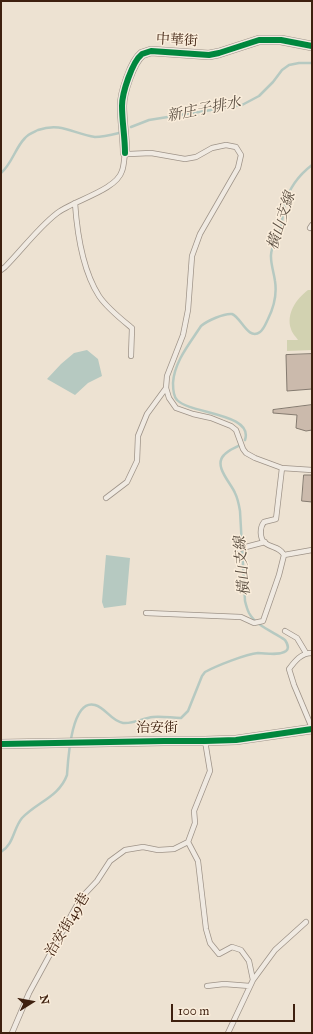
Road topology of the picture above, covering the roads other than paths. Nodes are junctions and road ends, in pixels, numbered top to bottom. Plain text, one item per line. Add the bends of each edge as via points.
1 (312, 46) edge
2 (125, 153) junction
3 (75, 203) junction
4 (1, 270) edge
5 (131, 356) dead end
6 (166, 388) junction
7 (282, 468) junction
8 (312, 470) edge
9 (106, 498) dead end
10 (265, 542) junction
11 (238, 549) dead end
12 (312, 550) edge
13 (284, 555) junction
14 (146, 613) dead end
15 (285, 631) dead end
16 (306, 653) junction
17 (312, 653) edge
18 (312, 728) edge
19 (205, 741) junction
20 (1, 744) edge
21 (188, 842) junction
22 (306, 922) dead end
23 (253, 980) junction
24 (207, 986) dead end
25 (250, 986) junction
26 (12, 1033) edge
27 (228, 1033) edge

1 - 2 street, 中華街 via 281,40 259,40 209,55 151,51 143,54 132,68 124,92 122,105
2 - 3 lane via 122,173 115,181
2 - 6 lane via 151,153 185,159 226,144 236,147 241,155 238,168 200,234 192,256 184,335 167,376
3 - 4 lane via 46,222
3 - 5 lane via 76,224 86,270 99,296 132,328
6 - 7 lane via 176,408 231,426 236,430 246,453
6 - 9 lane via 147,414 138,436 137,461 127,482
7 - 8 lane
7 - 10 lane via 276,519 264,522 261,526 261,536
10 - 11 lane
10 - 13 lane via 278,548
12 - 13 lane
13 - 14 lane via 263,621 254,623 241,617
15 - 16 lane via 297,638
16 - 17 lane
16 - 18 lane via 289,669
18 - 19 street, 治安街 via 236,740
19 - 20 street, 治安街
19 - 21 lane via 210,771 194,810 195,823
21 - 23 lane via 198,861 210,943 219,954 232,947 241,950 249,961
21 - 26 lane, 治安街49巷 via 174,848 158,850 143,846 125,850 110,861 73,912 29,992
22 - 23 lane via 275,950
23 - 25 lane
24 - 25 lane
25 - 27 lane

